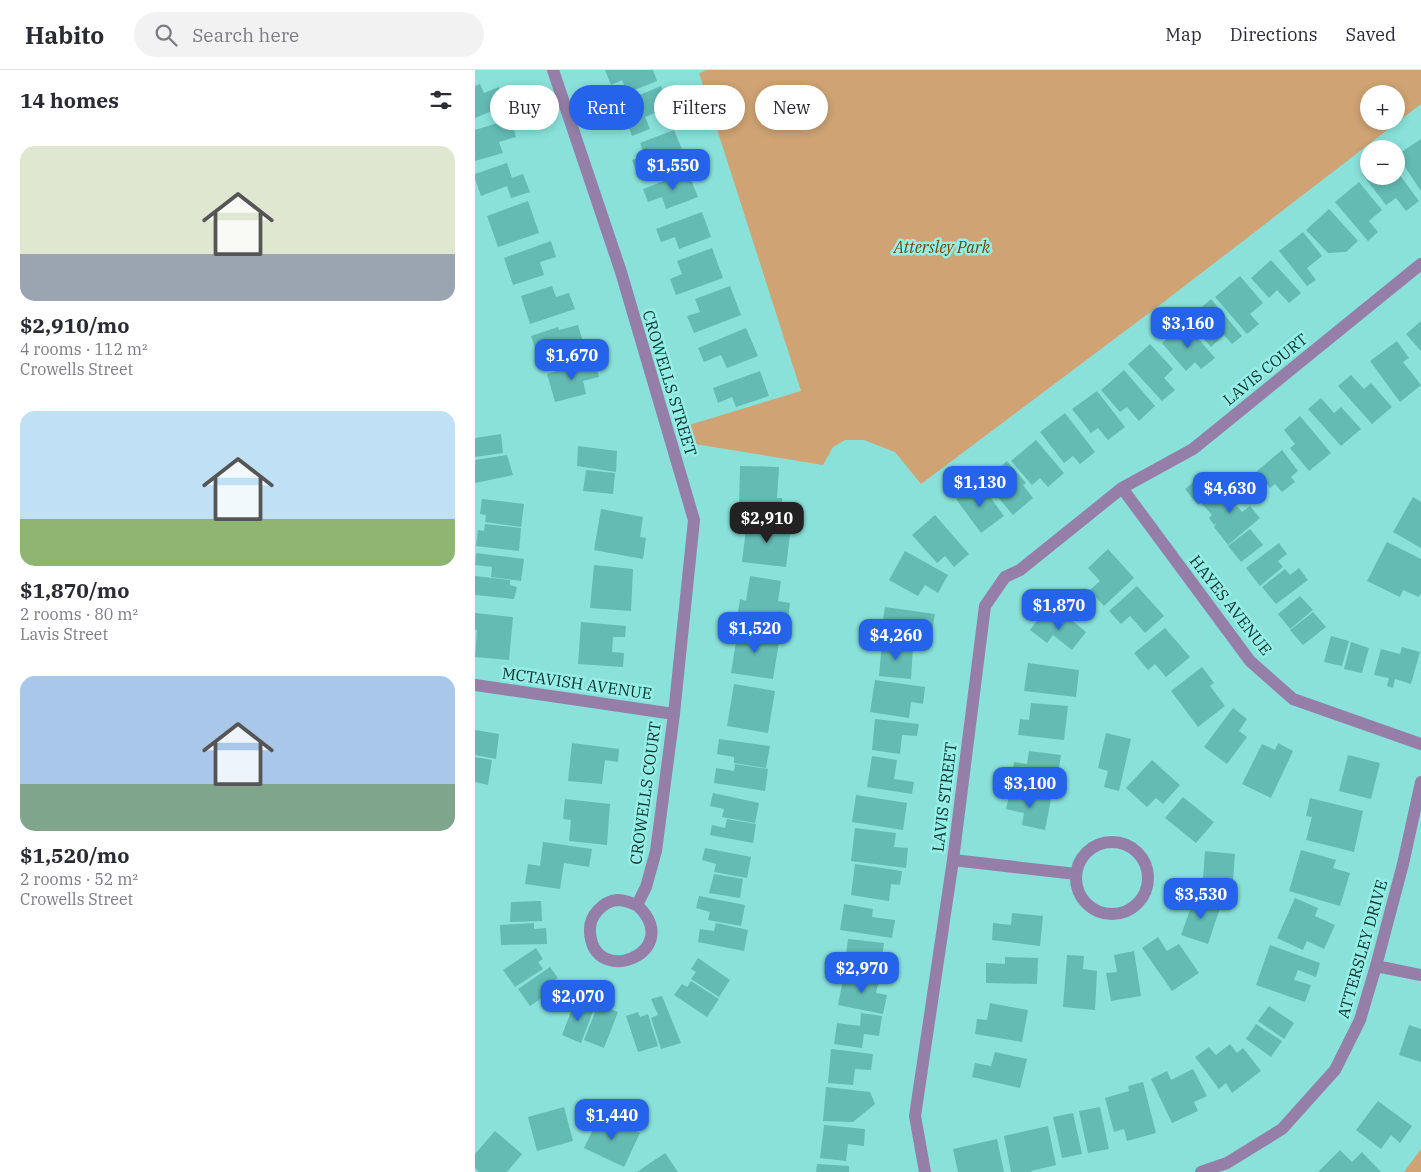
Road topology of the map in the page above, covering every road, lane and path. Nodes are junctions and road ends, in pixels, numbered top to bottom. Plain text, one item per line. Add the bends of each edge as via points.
1 (553, 70) edge
2 (1421, 264) edge
3 (1122, 488) junction
4 (475, 685) edge
5 (674, 714) junction
6 (1421, 744) edge
7 (1421, 782) edge
8 (953, 860) junction
9 (1075, 874) junction
10 (637, 905) junction
11 (1376, 966) junction
12 (1421, 975) edge
13 (925, 1172) edge
14 (1201, 1172) edge

1 - 5 street, CROWELLS STREET via 621,272 695,520
2 - 3 street, LAVIS COURT via 1193,449
3 - 6 street, HAYES AVENUE via 1250,661 1293,699
3 - 8 street, LAVIS STREET via 1020,570 1005,577 985,606
4 - 5 street, MCTAVISH AVENUE
5 - 10 street, CROWELLS COURT via 656,851 646,887
7 - 11 street, ATTERSLEY DRIVE
8 - 9 street
8 - 13 street, LAVIS STREET via 915,1116
9 - 9 street via 1076,886 1084,901 1097,912 1109,914 1125,912 1139,902 1148,880 1146,868 1131,848 1108,842 1086,853
10 - 10 street via 644,912 651,930 645,949 638,956 619,962 600,955 590,937 593,917 607,903 617,900
11 - 12 street
11 - 14 street, ATTERSLEY DRIVE via 1360,1020 1335,1070 1282,1129 1227,1163

